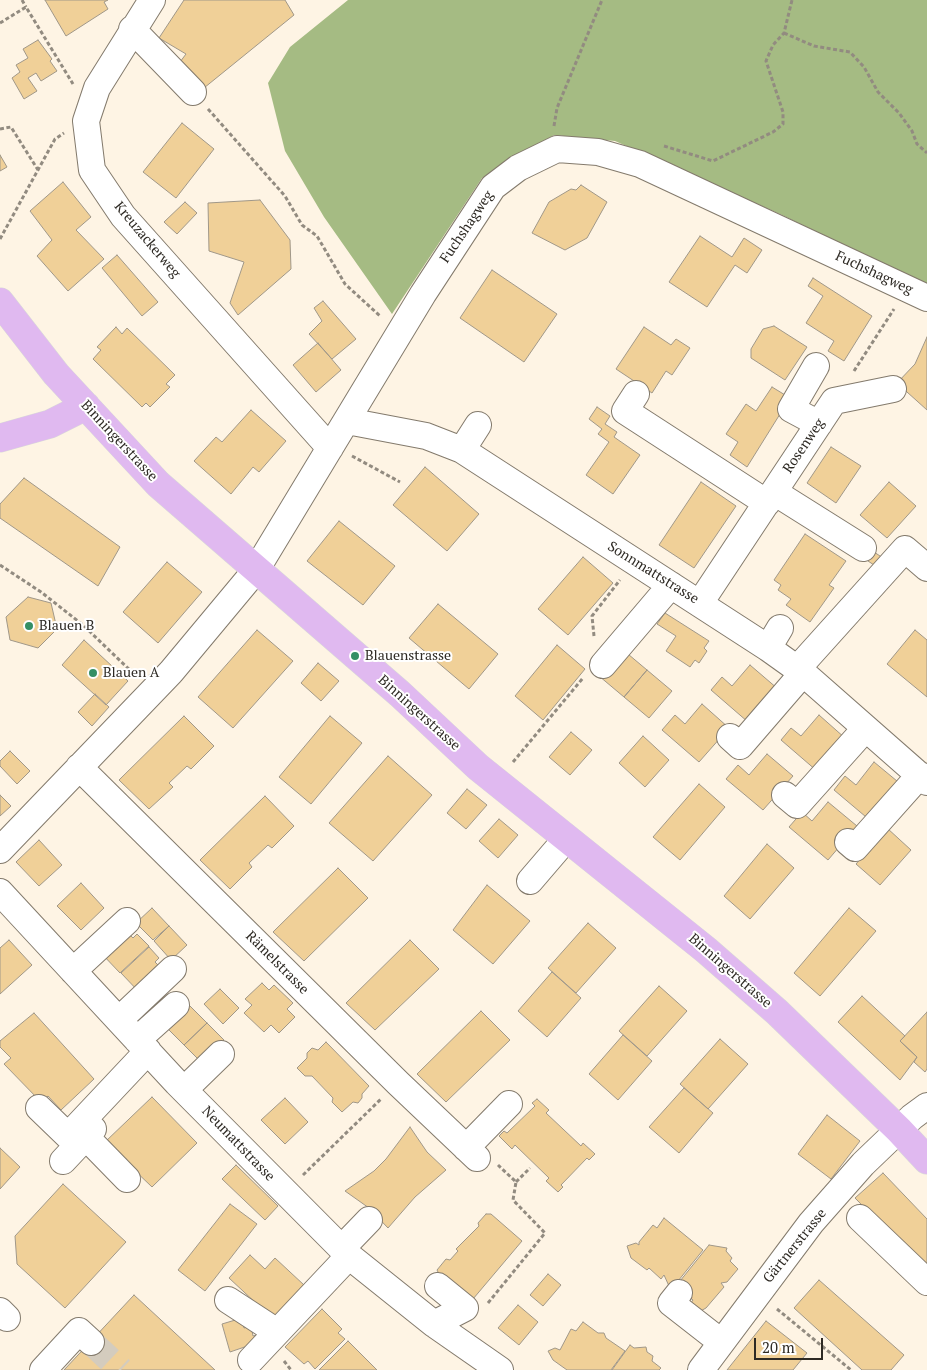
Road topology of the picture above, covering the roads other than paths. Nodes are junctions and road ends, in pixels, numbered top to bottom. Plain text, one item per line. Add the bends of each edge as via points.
1 (152, 0) edge
2 (132, 29) junction
3 (198, 98) road end
4 (917, 293) edge
5 (0, 302) edge
6 (816, 366) dead end
7 (893, 389) dead end
8 (636, 394) dead end
9 (86, 406) junction
10 (347, 421) junction
11 (818, 424) junction
12 (478, 425) dead end
13 (0, 438) edge
14 (330, 447) junction
15 (462, 450) junction
16 (770, 497) junction
17 (863, 548) dead end
18 (927, 568) edge
19 (256, 570) junction
20 (671, 585) junction
21 (700, 603) junction
22 (603, 664) dead end
23 (800, 671) junction
24 (865, 729) junction
25 (730, 738) dead end
26 (79, 767) junction
27 (923, 778) edge
28 (784, 795) dead end
29 (566, 839) junction
30 (848, 842) dead end
31 (0, 850) edge
32 (530, 881) dead end
33 (0, 892) edge
34 (128, 921) dead end
35 (173, 969) dead end
36 (73, 970) junction
37 (176, 1005) dead end
38 (119, 1020) junction
39 (147, 1051) junction
40 (221, 1054) dead end
41 (184, 1090) junction
42 (509, 1104) dead end
43 (927, 1106) edge
44 (39, 1108) dead end
45 (899, 1130) junction
46 (86, 1137) junction
47 (927, 1160) edge
48 (63, 1161) dead end
49 (128, 1178) dead end
50 (860, 1218) dead end
51 (369, 1220) dead end
52 (345, 1252) junction
53 (927, 1282) edge
54 (438, 1286) dead end
55 (679, 1294) dead end
56 (228, 1300) dead end
57 (434, 1324) junction
58 (277, 1332) junction
59 (90, 1342) tunnel mouth
60 (721, 1342) junction
61 (251, 1360) dead end
62 (43, 1370) edge
63 (500, 1370) edge
64 (701, 1370) edge

1 - 2 street
2 - 3 street
2 - 14 street, Kreuzackerweg via 97,88 90,109 92,170 123,216
4 - 10 street, Fuchshagweg via 640,164 598,152 557,149 518,168 493,186 398,333
5 - 9 main road, Binningerstrasse via 56,374
6 - 11 street via 791,409
7 - 11 street, Rosenweg via 834,401
8 - 16 street via 625,411
9 - 13 main road via 50,424
9 - 19 main road, Binningerstrasse via 158,484
10 - 14 street, Fuchshagweg
10 - 15 street, Sonnmattstrasse via 426,436
11 - 16 street, Rosenweg
12 - 15 street
14 - 19 street, Fuchshagweg
15 - 20 street, Sonnmattstrasse
16 - 17 street
16 - 21 street, Rosenweg
18 - 23 street via 904,549
19 - 26 street via 152,691
19 - 29 main road, Binningerstrasse via 400,694 478,767
20 - 21 street, Sonnmattstrasse
20 - 22 street
21 - 23 street, Sonnmattstrasse via 774,638
23 - 24 street, Sonnmattstrasse
23 - 25 street via 740,746
24 - 27 street, Sonnmattstrasse
24 - 28 street via 797,805
26 - 31 street
26 - 42 street, Rämelstrasse via 471,1153
27 - 30 street via 855,848
29 - 32 street
29 - 45 main road, Binningerstrasse via 706,950 777,1012
33 - 36 street, Neumattstrasse
34 - 36 street
35 - 38 street
36 - 38 street, Neumattstrasse
37 - 39 street
38 - 39 street, Neumattstrasse
39 - 41 street, Neumattstrasse
39 - 44 street via 68,1136
39 - 46 street
40 - 41 street
41 - 52 street, Neumattstrasse
43 - 45 street, Gärtnerstrasse
45 - 47 main road, Binningerstrasse
45 - 60 street, Gärtnerstrasse via 863,1164 811,1223
46 - 48 street
46 - 49 street
50 - 53 street
51 - 52 street
52 - 57 street, Neumattstrasse
52 - 58 street
54 - 57 street via 465,1308
55 - 60 street via 671,1303
56 - 58 street
57 - 63 street, Neumattstrasse
58 - 61 street
59 - 62 street via 79,1331
60 - 64 street, Gärtnerstrasse

